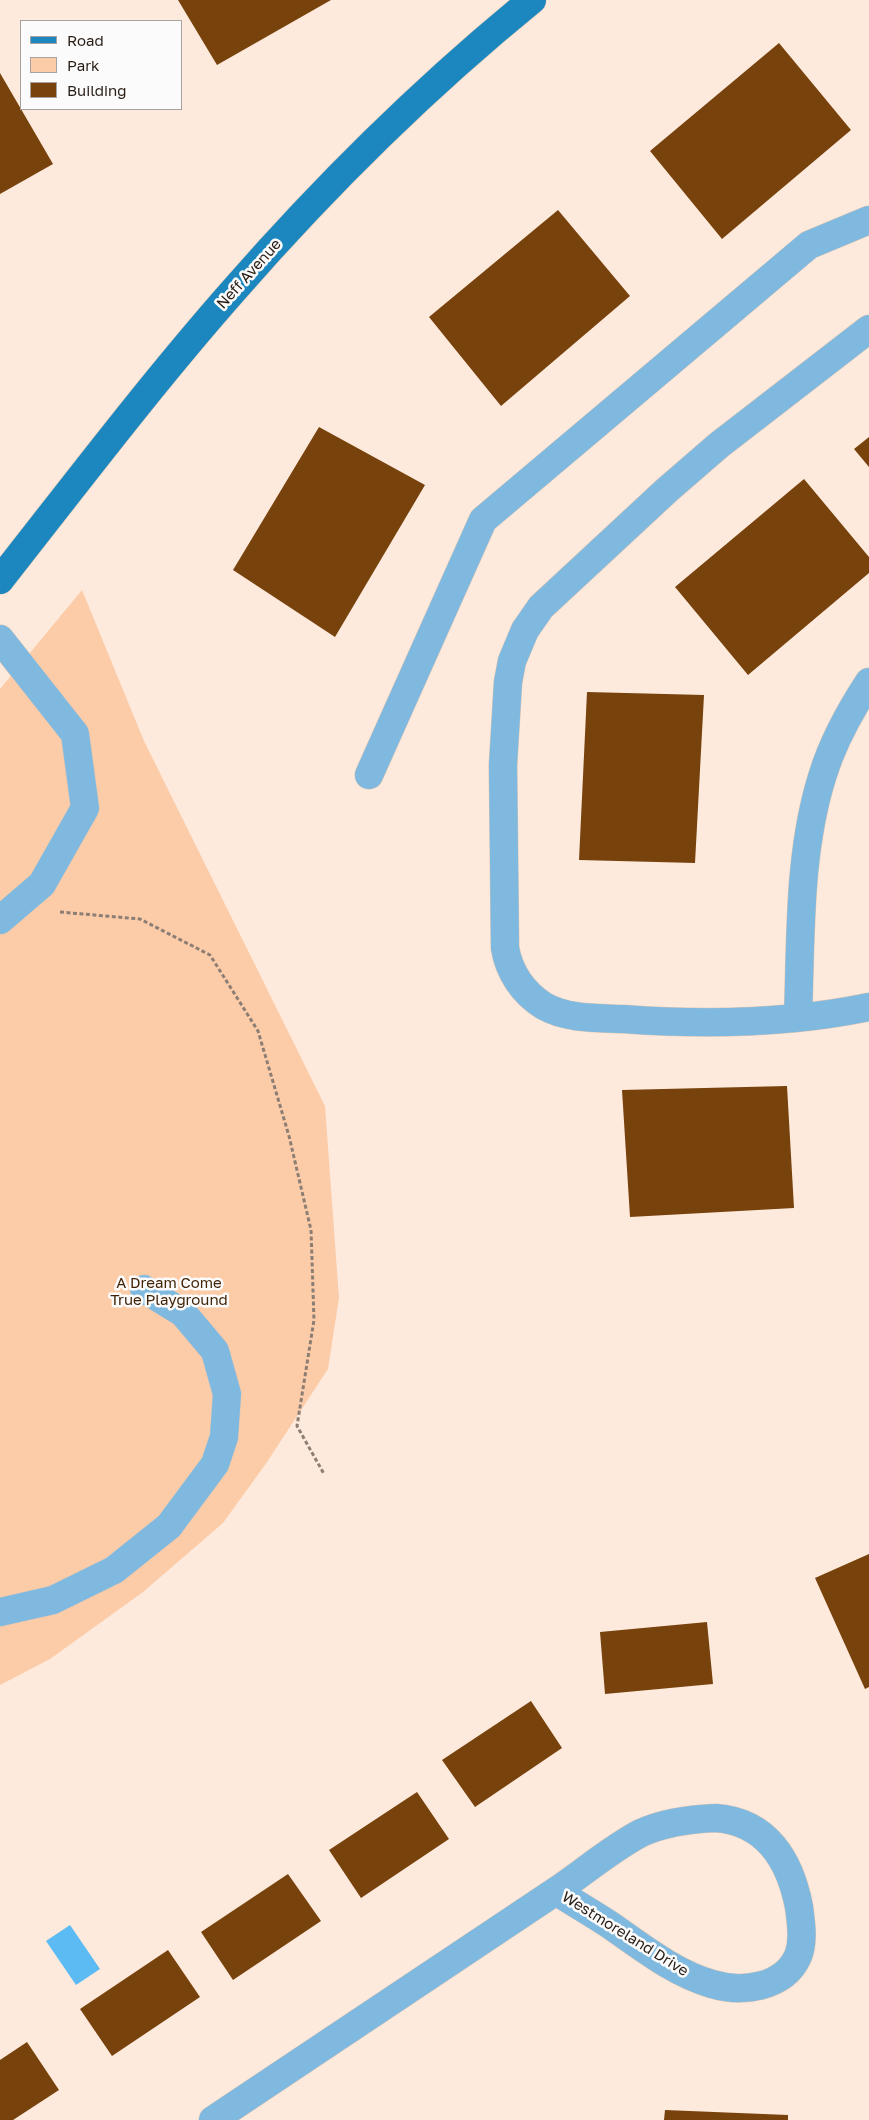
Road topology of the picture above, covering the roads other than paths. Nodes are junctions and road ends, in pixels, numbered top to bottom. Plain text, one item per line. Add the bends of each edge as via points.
1 (532, 0) edge
2 (869, 220) edge
3 (869, 329) edge
4 (0, 580) edge
5 (0, 639) edge
6 (869, 682) edge
7 (370, 775) dead end
8 (8, 913) edge
9 (869, 1007) edge
10 (798, 1017) junction
11 (144, 1289) dead end
12 (0, 1612) edge
13 (556, 1891) junction
14 (213, 2120) edge

1 - 4 main road, Neff Avenue via 416,102 287,231 182,350
2 - 7 street via 808,246 483,520
3 - 10 street via 719,445 548,600 536,612 518,642 509,675 503,765 504,948 510,968 525,990 545,1006 595,1018 716,1023
5 - 8 street via 76,734 85,808 42,884
6 - 10 street via 828,760 809,828 803,887
9 - 10 street
11 - 12 street via 183,1313 215,1351 227,1394 224,1437 216,1464 169,1526 114,1570 53,1600
13 - 13 street, Westmoreland Drive via 642,1833 684,1820 726,1818 755,1830 780,1856 796,1893 801,1944 794,1963 780,1978 747,1988 721,1986 701,1980 652,1955
13 - 14 street, Westmoreland Drive

